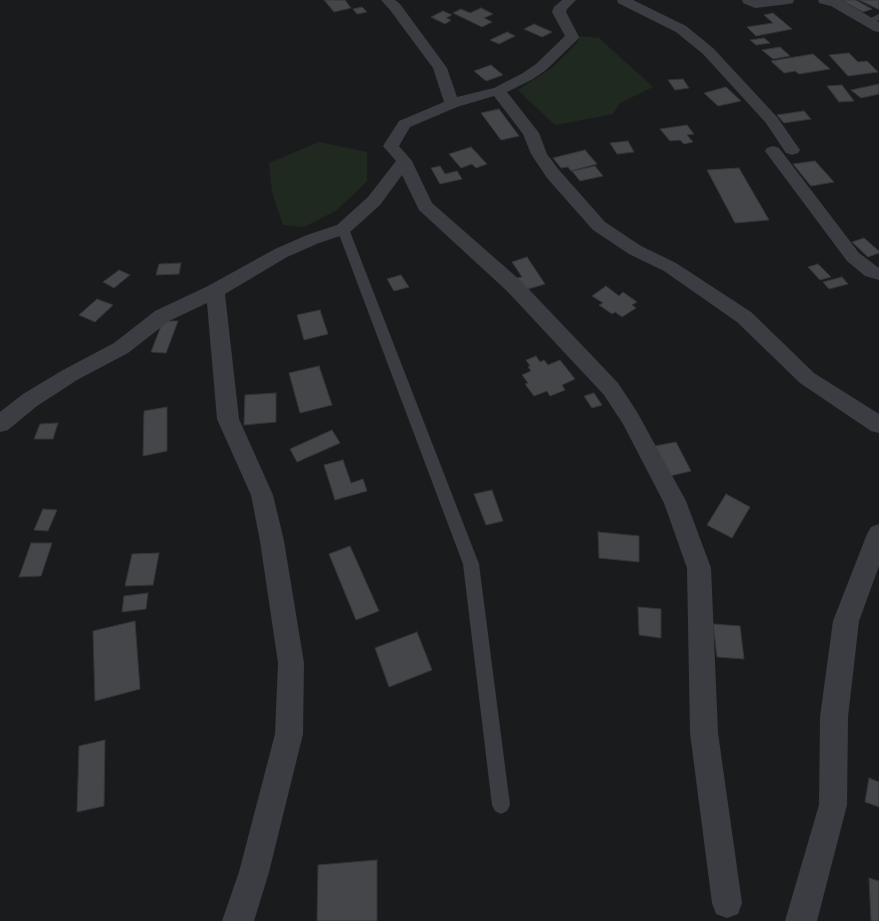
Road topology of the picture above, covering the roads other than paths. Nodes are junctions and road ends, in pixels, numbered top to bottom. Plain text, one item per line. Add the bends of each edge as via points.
1 (387, 0) edge
2 (570, 0) edge
3 (623, 0) edge
4 (748, 0) edge
5 (788, 0) edge
6 (824, 0) edge
7 (876, 22) edge
8 (498, 91) junction
9 (452, 104) junction
10 (404, 161) junction
11 (343, 229) junction
12 (879, 274) edge
13 (215, 291) junction
14 (0, 424) edge
15 (879, 425) edge
16 (879, 534) edge
17 (501, 805) dead end
18 (727, 903) dead end
19 (238, 921) edge
20 (801, 921) edge

1 - 9 street via 440,68
2 - 8 street via 559,12 572,37 541,67
3 - 12 street via 681,29 708,51 748,92 772,120 792,150 765,152 853,257 871,272
4 - 5 street via 755,4
6 - 7 street
8 - 9 street
8 - 15 street via 531,133 539,154 553,174 599,226 635,250 670,267 744,317 807,378
9 - 10 street via 404,124 391,146
10 - 11 street via 374,201
10 - 18 street via 425,206 514,286 611,389 630,418 675,501 699,568 704,733
11 - 13 street via 281,253
11 - 17 lane via 470,564
13 - 14 street via 162,316 121,348 30,400
13 - 19 street via 228,419 262,495 272,541 291,663 289,734 254,872
16 - 20 street via 846,621 834,716 833,805

